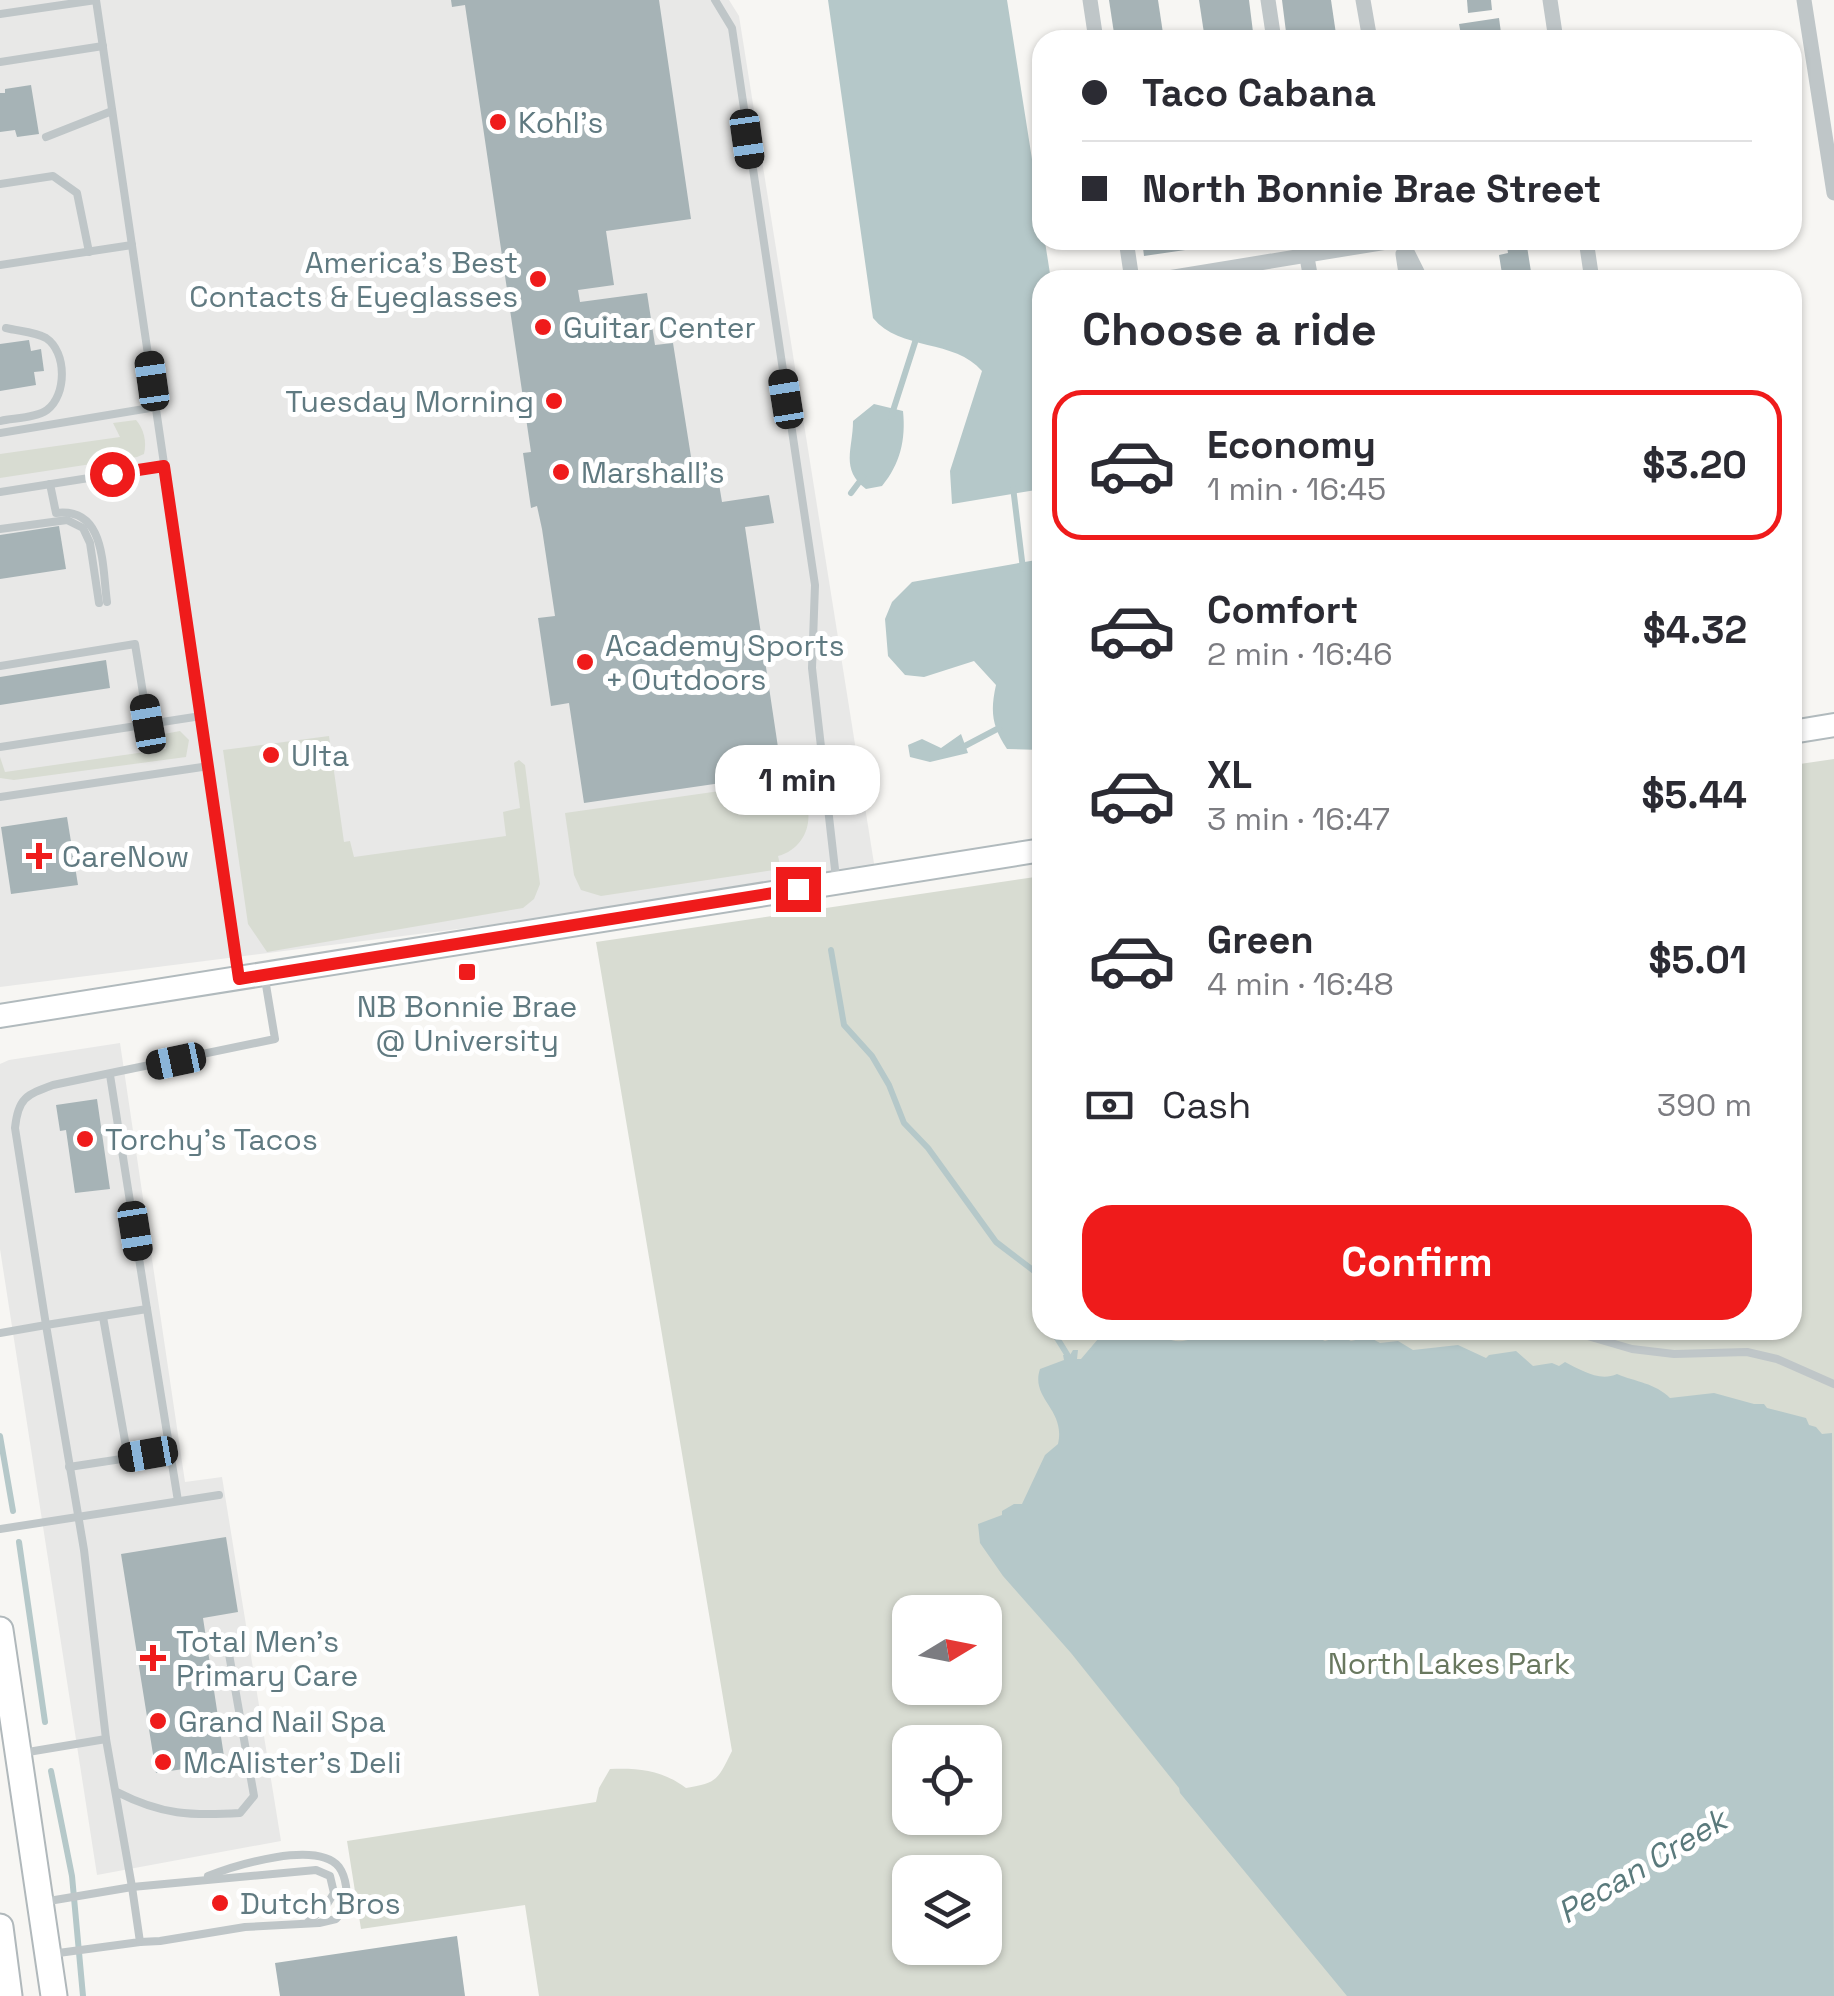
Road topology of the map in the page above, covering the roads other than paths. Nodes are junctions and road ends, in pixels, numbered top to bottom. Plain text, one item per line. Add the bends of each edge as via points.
1 (96, 0) edge
2 (715, 0) edge
3 (1090, 0) edge
4 (1268, 0) edge
5 (1363, 0) edge
6 (1550, 0) edge
7 (1804, 0) edge
8 (0, 14) edge
9 (1094, 30) edge
10 (1272, 30) edge
11 (1368, 30) edge
12 (1554, 30) edge
13 (102, 46) junction
14 (0, 62) edge
15 (1827, 100) edge
16 (112, 111) junction
17 (46, 137) dead end
18 (0, 184) edge
19 (1834, 193) edge
20 (132, 245) junction
21 (1292, 250) edge
22 (89, 252) junction
23 (0, 264) edge
24 (1201, 270) edge
25 (6, 328) dead end
26 (156, 407) junction
27 (0, 421) edge
28 (0, 433) edge
29 (164, 466) junction
30 (50, 484) junction
31 (0, 492) edge
32 (0, 530) edge
33 (0, 666) edge
34 (201, 716) junction
35 (148, 724) junction
36 (1834, 726) edge
37 (1802, 731) edge
38 (0, 747) edge
39 (208, 766) junction
40 (0, 798) edge
41 (1032, 852) edge
42 (836, 883) junction
43 (264, 975) junction
44 (239, 979) junction
45 (0, 1016) edge
46 (110, 1076) junction
47 (147, 1309) junction
48 (103, 1317) junction
49 (46, 1325) junction
50 (0, 1333) edge
51 (1601, 1340) edge
52 (1834, 1384) edge
53 (170, 1450) junction
54 (128, 1458) junction
55 (69, 1467) junction
56 (219, 1494) dead end
57 (178, 1501) junction
58 (77, 1516) junction
59 (0, 1529) edge
60 (0, 1630) edge
61 (226, 1637) dead end
62 (106, 1739) junction
63 (9, 1755) edge
64 (117, 1792) junction
65 (200, 1880) junction
66 (132, 1887) junction
67 (38, 1903) junction
68 (308, 1922) junction
69 (0, 1934) edge
70 (140, 1942) junction
71 (47, 1955) junction
72 (10, 1996) edge
73 (54, 1996) edge

1 - 8 lane
1 - 13 lane
2 - 42 lane via 732,28 815,585 812,668
3 - 9 street
4 - 10 street
5 - 11 street
6 - 12 street
7 - 15 street
13 - 14 lane
13 - 16 lane
15 - 19 street
16 - 17 lane
16 - 20 lane
18 - 22 lane via 53,176 77,194
20 - 22 lane
20 - 26 lane
21 - 24 street
22 - 23 lane
25 - 27 lane via 45,337 57,351 62,386 45,413
26 - 28 lane
26 - 29 lane
29 - 30 lane
29 - 34 lane
30 - 31 lane
30 - 32 lane via 56,513 76,512 94,530 103,602 84,528 68,520
33 - 35 lane via 135,644
34 - 35 lane
34 - 39 lane
35 - 38 lane
36 - 37 main road
39 - 40 lane
39 - 44 lane
41 - 42 main road
42 - 43 main road
43 - 44 main road
43 - 46 lane via 275,1039
44 - 45 main road
46 - 47 lane
46 - 49 lane via 53,1085 29,1094 17,1108
47 - 48 lane
47 - 53 lane
48 - 49 lane
48 - 54 lane
49 - 50 lane
49 - 55 lane
51 - 52 lane via 1674,1354 1747,1352
53 - 54 lane
53 - 57 lane
54 - 55 lane
55 - 58 lane
56 - 57 lane
57 - 58 lane
58 - 59 lane
58 - 62 lane
60 - 63 main road
61 - 64 lane via 254,1796 240,1812 194,1816 164,1812
62 - 63 lane
62 - 64 lane
63 - 67 main road
64 - 66 lane
65 - 66 lane
65 - 68 lane via 316,1870 330,1876 334,1893
65 - 68 lane via 236,1864 320,1854 338,1866 347,1906 336,1919
66 - 67 lane
66 - 70 lane
67 - 71 main road
68 - 70 lane
69 - 72 main road
70 - 71 lane
71 - 73 main road

